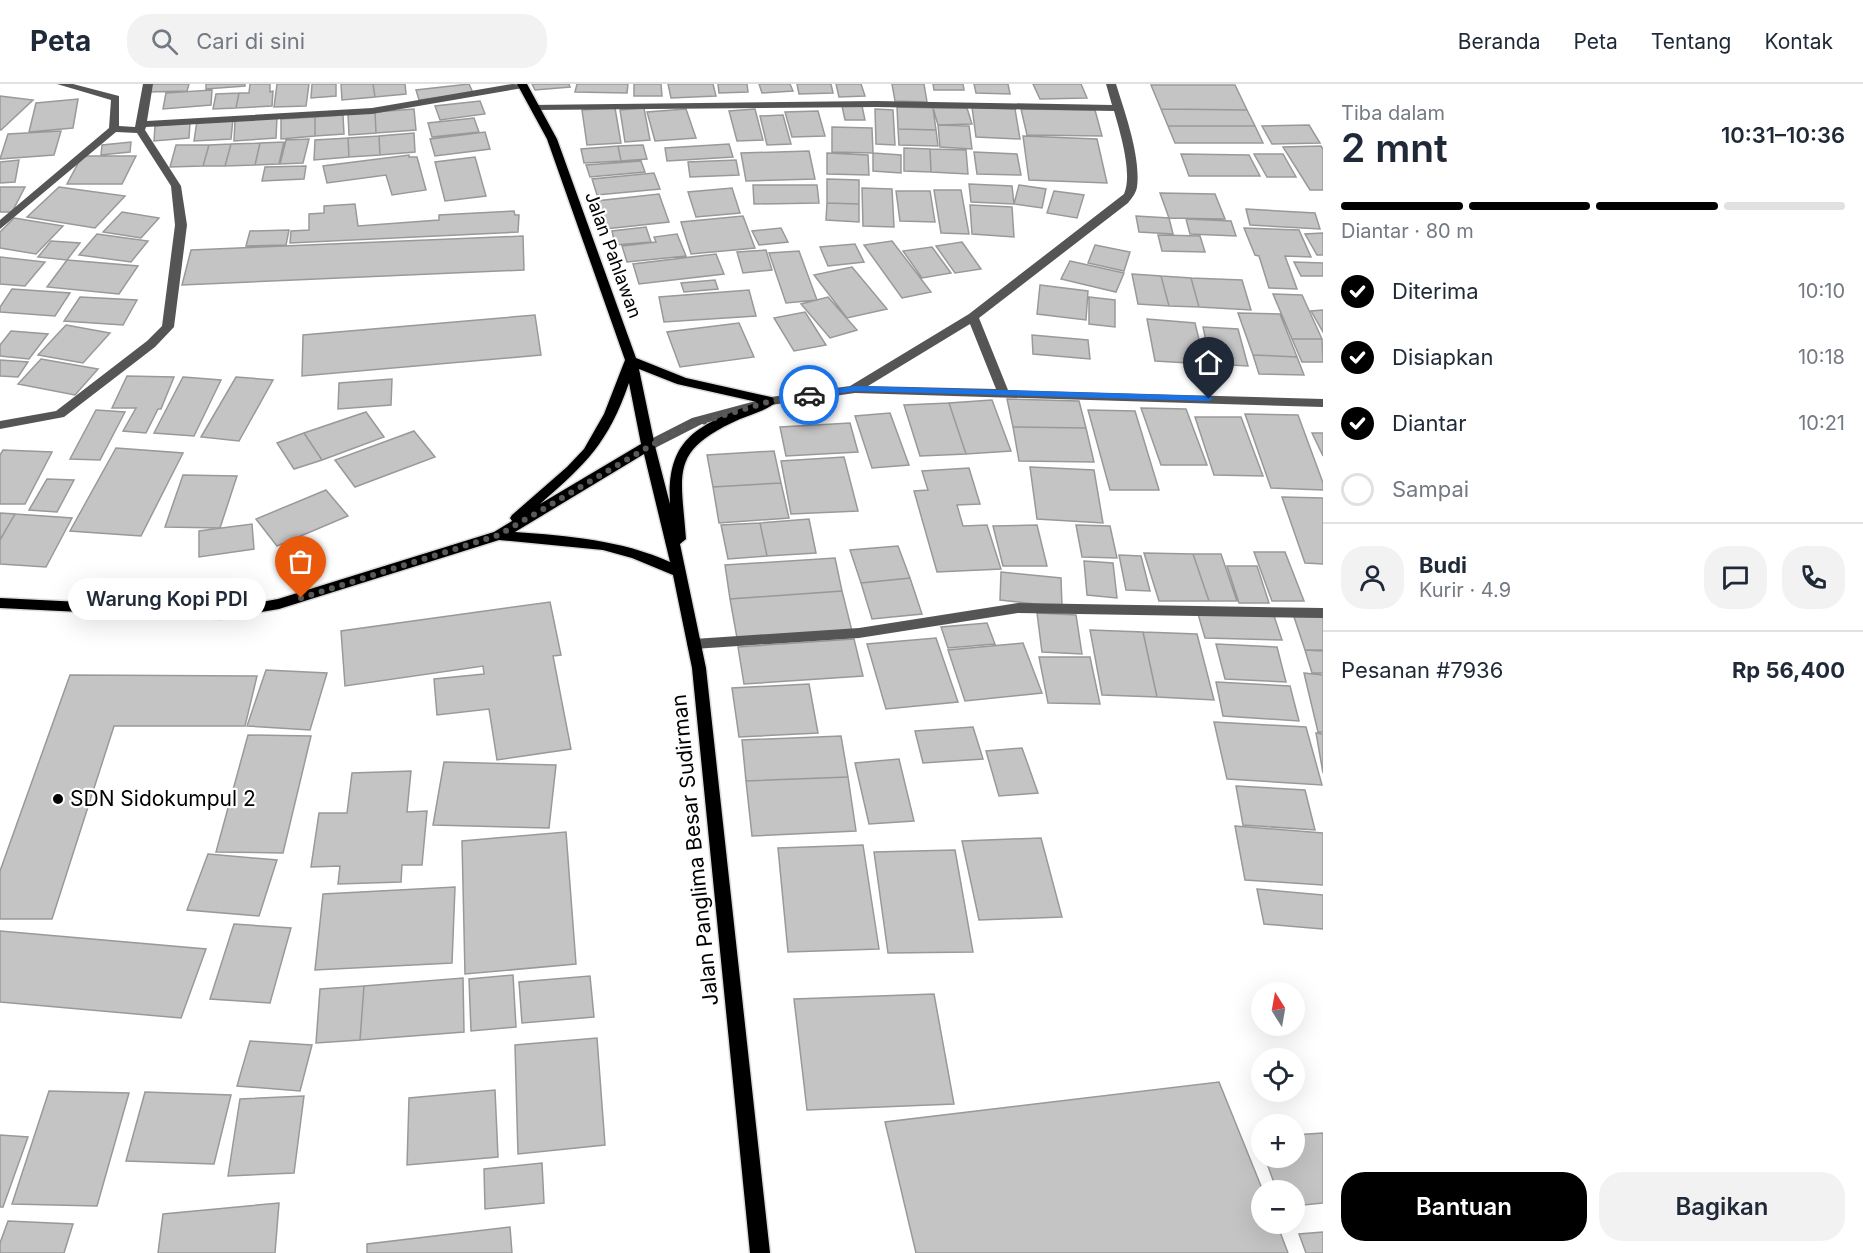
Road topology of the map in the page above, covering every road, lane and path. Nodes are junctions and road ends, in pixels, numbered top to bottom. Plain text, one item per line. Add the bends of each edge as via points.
1 (62, 84) edge
2 (148, 84) edge
3 (523, 84) edge
4 (1111, 84) edge
5 (535, 107) junction
6 (1117, 108) junction
7 (141, 127) junction
8 (114, 129) junction
9 (0, 226) edge
10 (973, 317) junction
11 (631, 360) junction
12 (855, 388) junction
13 (1003, 392) junction
14 (771, 401) junction
15 (1323, 403) edge
16 (0, 425) edge
17 (648, 446) junction
18 (499, 535) junction
19 (681, 572) junction
20 (0, 603) edge
21 (1323, 613) edge
22 (694, 644) junction
23 (760, 1253) edge

1 - 8 street via 116,98
2 - 7 street
3 - 5 main road, Jalan Pahlawan
3 - 7 street via 372,111
4 - 6 street
5 - 6 street via 876,104
5 - 11 main road, Jalan Pahlawan via 552,139
6 - 10 street via 1128,157 1130,193
7 - 8 street
7 - 16 street via 176,186 181,225 168,327 60,414
8 - 9 street
10 - 12 street
10 - 13 street
11 - 14 main road via 680,381
11 - 17 main road, Jalan Pahlawan
11 - 18 main road via 617,401 580,462
12 - 13 street
12 - 14 street
13 - 15 street
14 - 17 street via 697,422
14 - 19 main road via 703,432 681,454 676,483
17 - 18 main road
17 - 19 main road, Jalan Panglima Besar Sudirman
18 - 19 main road via 576,541 637,554
18 - 20 main road via 279,604 221,614
19 - 22 main road, Jalan Panglima Besar Sudirman
21 - 22 street via 1018,608 859,633
22 - 23 main road, Jalan Panglima Besar Sudirman

